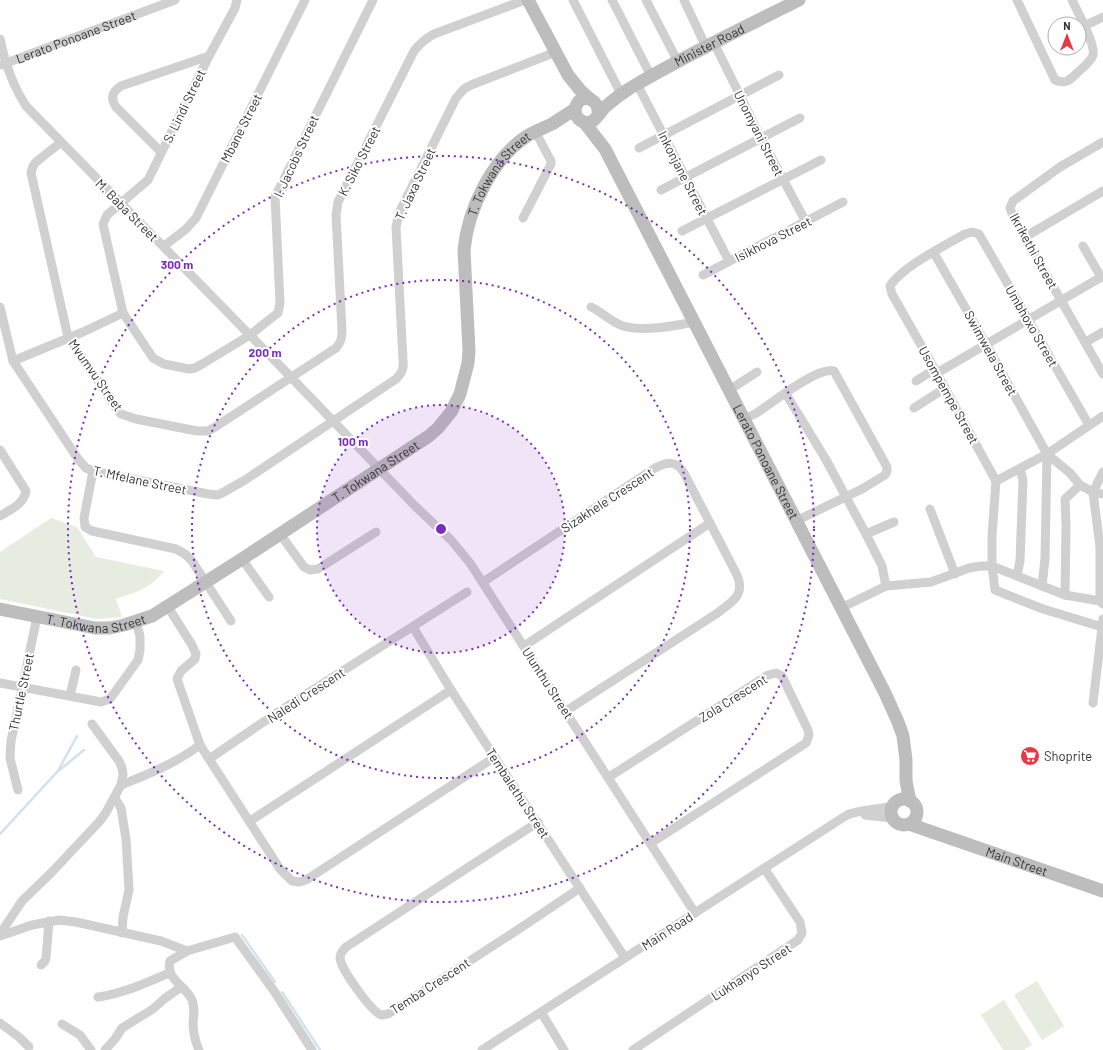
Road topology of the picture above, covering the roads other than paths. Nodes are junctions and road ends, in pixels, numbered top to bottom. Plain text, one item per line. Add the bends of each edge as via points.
1 (175, 0) edge
2 (237, 0) edge
3 (305, 0) edge
4 (373, 0) edge
5 (527, 0) edge
6 (574, 0) edge
7 (612, 0) edge
8 (646, 0) edge
9 (684, 0) edge
10 (799, 0) edge
11 (1017, 0) edge
12 (1072, 0) edge
13 (1079, 16) edge
14 (1103, 17) edge
15 (1087, 25) edge
16 (1087, 33) edge
17 (0, 39) edge
18 (710, 45) junction
19 (556, 52) junction
20 (209, 56) junction
21 (678, 62) junction
22 (3, 64) edge
23 (568, 75) junction
24 (779, 75) dead end
25 (651, 76) junction
26 (637, 84) junction
27 (621, 94) junction
28 (739, 95) junction
29 (591, 99) junction
30 (585, 115) junction
31 (800, 118) dead end
32 (535, 131) junction
33 (664, 135) junction
34 (761, 138) junction
35 (1103, 142) edge
36 (60, 143) junction
37 (639, 148) dead end
38 (161, 152) junction
39 (820, 160) dead end
40 (685, 177) junction
41 (783, 180) junction
42 (660, 190) dead end
43 (1103, 191) edge
44 (843, 202) dead end
45 (120, 203) junction
46 (523, 218) dead end
47 (707, 220) junction
48 (806, 222) junction
49 (682, 231) dead end
50 (972, 232) joint
51 (1025, 237) junction
52 (164, 246) junction
53 (1083, 246) dead end
54 (934, 253) junction
55 (729, 261) junction
56 (703, 275) dead end
57 (1102, 277) edge
58 (1061, 300) junction
59 (0, 306) edge
60 (591, 307) dead end
61 (123, 313) junction
62 (1029, 320) junction
63 (694, 322) junction
64 (1103, 332) edge
65 (250, 335) junction
66 (68, 337) junction
67 (1086, 342) junction
68 (986, 344) junction
69 (13, 361) junction
70 (936, 371) junction
71 (757, 372) dead end
72 (1103, 374) edge
73 (292, 378) junction
74 (916, 381) dead end
75 (945, 388) junction
76 (729, 390) junction
77 (786, 394) junction
78 (914, 408) dead end
79 (1103, 416) edge
80 (744, 419) junction
81 (333, 421) junction
82 (1089, 425) junction
83 (0, 450) edge
84 (1047, 454) junction
85 (380, 469) junction
86 (1020, 469) junction
87 (93, 471) junction
88 (1103, 472) edge
89 (996, 481) junction
90 (1080, 485) junction
91 (1094, 492) junction
92 (1103, 494) edge
93 (845, 497) junction
94 (930, 509) dead end
95 (0, 516) edge
96 (796, 521) junction
97 (894, 522) dead end
98 (710, 523) junction
99 (376, 532) dead end
100 (280, 534) junction
101 (866, 534) junction
102 (242, 559) junction
103 (992, 566) junction
104 (954, 574) junction
105 (1017, 576) junction
106 (483, 582) junction
107 (206, 583) junction
108 (886, 586) junction
109 (1042, 586) junction
110 (467, 592) dead end
111 (1064, 595) junction
112 (269, 597) dead end
113 (1101, 603) edge
114 (168, 607) junction
115 (841, 608) junction
116 (0, 609) edge
117 (37, 617) junction
118 (231, 621) dead end
119 (136, 622) junction
120 (1102, 623) edge
121 (413, 627) junction
122 (524, 646) junction
123 (76, 670) dead end
124 (0, 683) edge
125 (21, 688) junction
126 (451, 690) junction
127 (70, 696) junction
128 (1093, 703) dead end
129 (566, 711) junction
130 (92, 724) dead end
131 (200, 745) junction
132 (495, 758) junction
133 (209, 759) junction
134 (609, 777) junction
135 (906, 782) junction
136 (121, 785) junction
137 (18, 790) dead end
138 (115, 798) junction
139 (910, 801) junction
140 (894, 809) junction
141 (250, 820) junction
142 (912, 820) junction
143 (538, 822) junction
144 (651, 843) junction
145 (764, 868) junction
146 (580, 888) junction
147 (1103, 891) edge
148 (695, 913) junction
149 (49, 921) junction
150 (122, 933) junction
151 (0, 935) edge
152 (187, 951) junction
153 (625, 958) junction
154 (41, 965) dead end
155 (169, 973) junction
156 (181, 987) junction
157 (98, 997) dead end
158 (541, 1012) junction
159 (0, 1023) edge
160 (62, 1024) dead end
161 (29, 1047) dead end
162 (91, 1050) edge
163 (105, 1050) edge
164 (199, 1050) edge
165 (312, 1050) edge
166 (482, 1050) edge
167 (564, 1050) edge
168 (633, 1050) edge

1 - 22 street, Lerato Ponoane Street
2 - 20 street, S. Lindi Street
3 - 52 street, Mbane Street via 196,218
4 - 65 street, I. Jacobs Street via 277,191 274,203 280,308 278,313
5 - 19 street
5 - 73 street, K. Siko Street via 434,34 423,40 414,51 338,202 336,215 342,338 340,344
6 - 27 street
7 - 25 street
8 - 21 street
9 - 18 street, Unomyani Street
10 - 18 street, Minister Road
11 - 16 street via 1055,80 1067,81 1091,59 1094,52
12 - 13 street
14 - 15 street
17 - 22 street, M. Baba Street
18 - 21 street, Minister Road
18 - 28 street, Unomyani Street
19 - 23 street
19 - 81 street, T. Jaxa Street via 471,85 456,98 397,220 404,369 396,379
20 - 38 street, S. Lindi Street
20 - 38 street via 115,90 113,99 116,107
21 - 25 street, Minister Road
22 - 36 street, M. Baba Street via 26,106
23 - 29 street
23 - 30 street
24 - 28 street
25 - 26 street, Minister Road
26 - 27 street, Minister Road
26 - 33 street, Inkonjane Street
27 - 29 street, Minister Road
27 - 30 street, Minister Road
28 - 33 street
28 - 34 street, Unomyani Street
29 - 30 street via 598,107
30 - 32 street, T. Tokwana Street
30 - 63 street, Lerato Ponoane Street
31 - 34 street
32 - 46 street via 551,164
32 - 85 street, T. Tokwana Street via 515,145 495,168 469,220 464,266 469,351 460,394 438,428
33 - 37 street
33 - 40 street, Inkonjane Street
34 - 40 street
34 - 41 street, Unomyani Street
35 - 51 street, Ikrikethi Street via 1060,167 1013,201 1010,208
36 - 45 street, M. Baba Street
36 - 66 street, Mvumvu Street via 36,162 31,173
38 - 45 street, S. Lindi Street via 148,180
39 - 41 street
40 - 42 street
40 - 47 street, Inkonjane Street
41 - 47 street
41 - 48 street, Unomyani Street
43 - 51 street
44 - 48 street, Isikhova Street
45 - 52 street, M. Baba Street
45 - 61 street, S. Lindi Street via 105,217 103,224
47 - 49 street
47 - 55 street, Inkonjane Street
48 - 55 street, Isikhova Street
50 - 54 street, Usompempe Street
50 - 62 street, Umbhoxo Street via 979,234
51 - 58 street, Ikrikethi Street
52 - 65 street, M. Baba Street
53 - 57 street
54 - 68 street, Swimwela Street
54 - 70 street, Usompempe Street via 895,279 890,286 892,294
55 - 56 street, Isikhova Street
57 - 58 street
58 - 62 street
58 - 67 street, Ikrikethi Street
59 - 69 street, T. Mfelane Street
60 - 63 street via 623,326 633,328 656,328
61 - 65 street via 153,358 164,364 185,368 195,368 204,364
61 - 66 street
62 - 68 street
62 - 82 street, Umbhoxo Street
63 - 76 street, Lerato Ponoane Street
64 - 67 street
65 - 73 street, M. Baba Street
66 - 69 street
66 - 73 street, Mvumvu Street via 121,414 197,431 212,429
67 - 72 street, Ikrikethi Street
68 - 70 street
68 - 84 street, Swimwela Street
69 - 87 street, T. Mfelane Street via 81,464
70 - 74 street
70 - 75 street, Usompempe Street
71 - 76 street
73 - 81 street, M. Baba Street
75 - 78 street
75 - 89 street, Usompempe Street
76 - 80 street, Lerato Ponoane Street
77 - 80 street via 757,414
77 - 93 street via 825,458
77 - 93 street via 796,385 830,370 834,371 848,394 887,471 872,483
79 - 82 street
80 - 96 street, Lerato Ponoane Street
81 - 85 street, M. Baba Street
81 - 87 street, T. Mfelane Street via 218,495
82 - 84 street
83 - 95 street via 26,491 20,502
84 - 86 street
84 - 90 street
84 - 109 street
85 - 100 street, T. Tokwana Street
85 - 106 street, Ulunthu Street via 451,540
86 - 89 street
86 - 105 street via 1023,480
87 - 107 street via 84,518 85,527 92,531 181,551
88 - 91 street
89 - 103 street
90 - 91 street
90 - 111 street via 1065,499
91 - 92 street
91 - 113 street via 1100,547
93 - 96 street
93 - 101 street
94 - 104 street
96 - 115 street, Lerato Ponoane Street
97 - 101 street
98 - 106 street, Sizakhele Crescent via 681,468 668,463 655,468
98 - 122 street
98 - 129 street, Sizakhele Crescent via 740,581 741,588 737,597 716,614
99 - 100 street via 318,569 310,570 304,567
100 - 102 street, T. Tokwana Street
101 - 108 street via 882,566
102 - 107 street, T. Tokwana Street
102 - 112 street
103 - 104 street via 969,568
103 - 105 street
103 - 120 street via 995,591 1043,608
104 - 108 street via 931,582
105 - 109 street
106 - 122 street, Ulunthu Street
107 - 114 street, T. Tokwana Street
107 - 118 street
108 - 115 street
109 - 111 street
110 - 121 street, Naledi Crescent
111 - 113 street
114 - 119 street, T. Tokwana Street
114 - 131 street via 196,654 177,679
115 - 135 street, Lerato Ponoane Street via 900,726 906,760
116 - 117 street, T. Tokwana Street
117 - 119 street, T. Tokwana Street via 95,628 110,628
117 - 125 street, Thurtle Street
119 - 127 street via 140,636 138,660 110,699 101,702
120 - 128 street
121 - 126 street, Tembalethu Street
121 - 133 street, Naledi Crescent
122 - 129 street, Ulunthu Street
123 - 127 street
124 - 125 street
125 - 127 street
125 - 137 street, Thurtle Street via 10,750
126 - 132 street, Tembalethu Street
126 - 141 street
129 - 134 street, Ulunthu Street
130 - 136 street via 119,761 123,774
131 - 133 street
131 - 136 street via 187,755
132 - 141 street via 306,880 299,882 292,881 286,876
132 - 143 street, Tembalethu Street
133 - 141 street
134 - 144 street, Ulunthu Street
134 - 144 street, Zola Crescent via 768,675 776,673 782,676 808,730 806,743
135 - 139 street, Lerato Ponoane Street
135 - 140 street, Lerato Ponoane Street
136 - 138 street
138 - 150 street via 121,808 126,839 129,890
138 - 151 street via 100,822 22,901
139 - 140 street via 905,800
139 - 142 street via 916,807
140 - 142 street via 900,825
140 - 145 street, Main Road via 852,813
142 - 147 street, Main Street via 930,831
143 - 146 street, Tembalethu Street
143 - 146 street, Temba Crescent via 346,947 340,954 340,959 349,976 373,1010 380,1015 388,1014
144 - 148 street, Ulunthu Street
145 - 148 street, Main Road
145 - 168 street, Lukhanyo Street via 800,922 802,933 798,940
146 - 153 street, Tembalethu Street
148 - 153 street, Main Road
149 - 150 street via 76,922
149 - 151 street
149 - 154 street via 46,958
150 - 152 street via 161,941
152 - 155 street via 170,961
152 - 165 street via 235,937
153 - 158 street, Main Road
155 - 156 street
155 - 157 street via 143,985
156 - 163 street via 153,1009 122,1028
156 - 164 street via 191,998 193,1005 194,1037
158 - 166 street, Main Road
158 - 167 street
159 - 161 street via 19,1036
160 - 162 street via 80,1035

